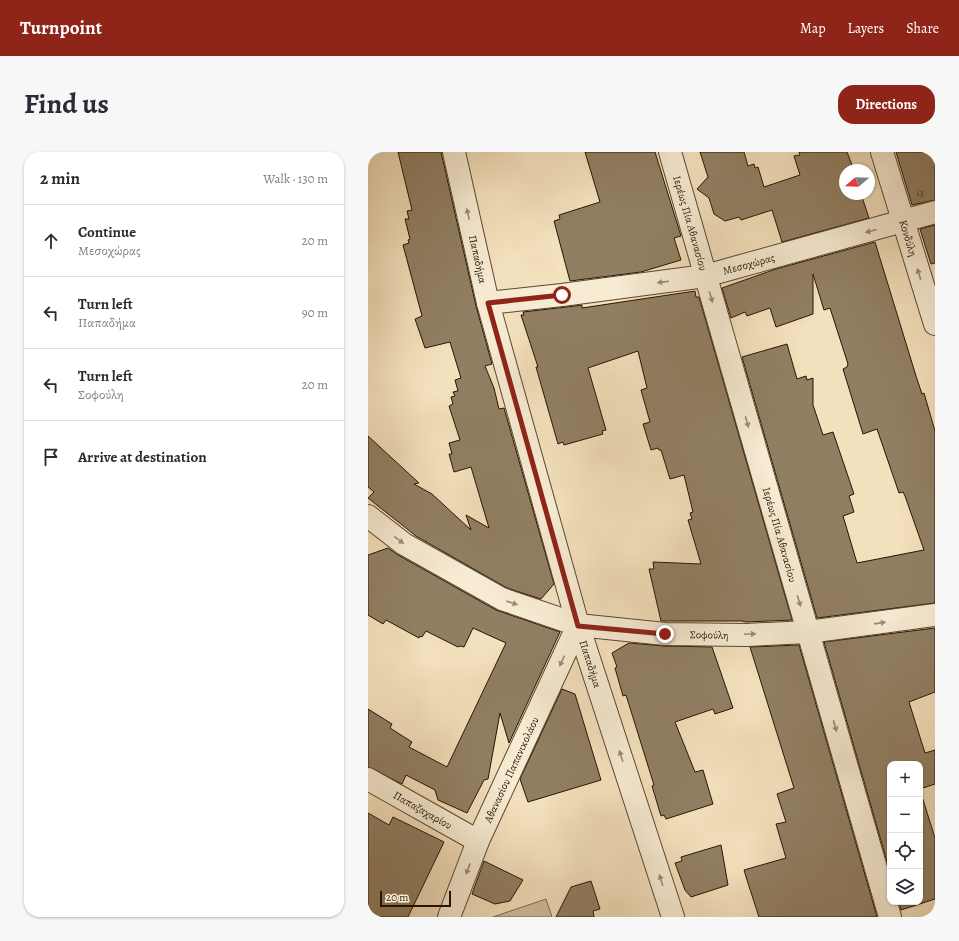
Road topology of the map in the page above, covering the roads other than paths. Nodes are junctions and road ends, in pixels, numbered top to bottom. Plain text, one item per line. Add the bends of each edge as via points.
1 (454, 152) edge
2 (670, 152) edge
3 (882, 152) edge
4 (935, 212) edge
5 (903, 222) junction
6 (705, 276) junction
7 (488, 303) junction
8 (935, 324) edge
9 (368, 516) edge
10 (935, 615) edge
11 (578, 626) junction
12 (808, 632) junction
13 (368, 778) edge
14 (478, 841) junction
15 (449, 917) edge
16 (673, 917) edge
17 (890, 917) edge

7 -> 1 street, Παπαδήμα
2 - 6 street, Ιερέως Πία Αθανασίου
3 - 5 street, Κονδύλη
4 - 5 street, Μεσοχώρας
5 -> 6 street, Μεσοχώρας
8 -> 5 street, Κονδύλη
6 -> 7 street, Μεσοχώρας
6 -> 12 street, Ιερέως Πία Αθανασίου
7 - 11 street, Παπαδήμα
9 -> 11 street, Σοφούλη via 404,544 502,599
12 -> 10 street, Σοφούλη
11 -> 12 street, Σοφούλη via 665,634 746,635
11 -> 14 street, Αθανασίου Παπανικολάου
16 -> 11 street, Παπαδήμα
12 -> 17 street, Ιερέως Πία Αθανασίου
13 - 14 street, Παπαζαχαρίου
14 -> 15 street, Αθανασίου Παπανικολάου

